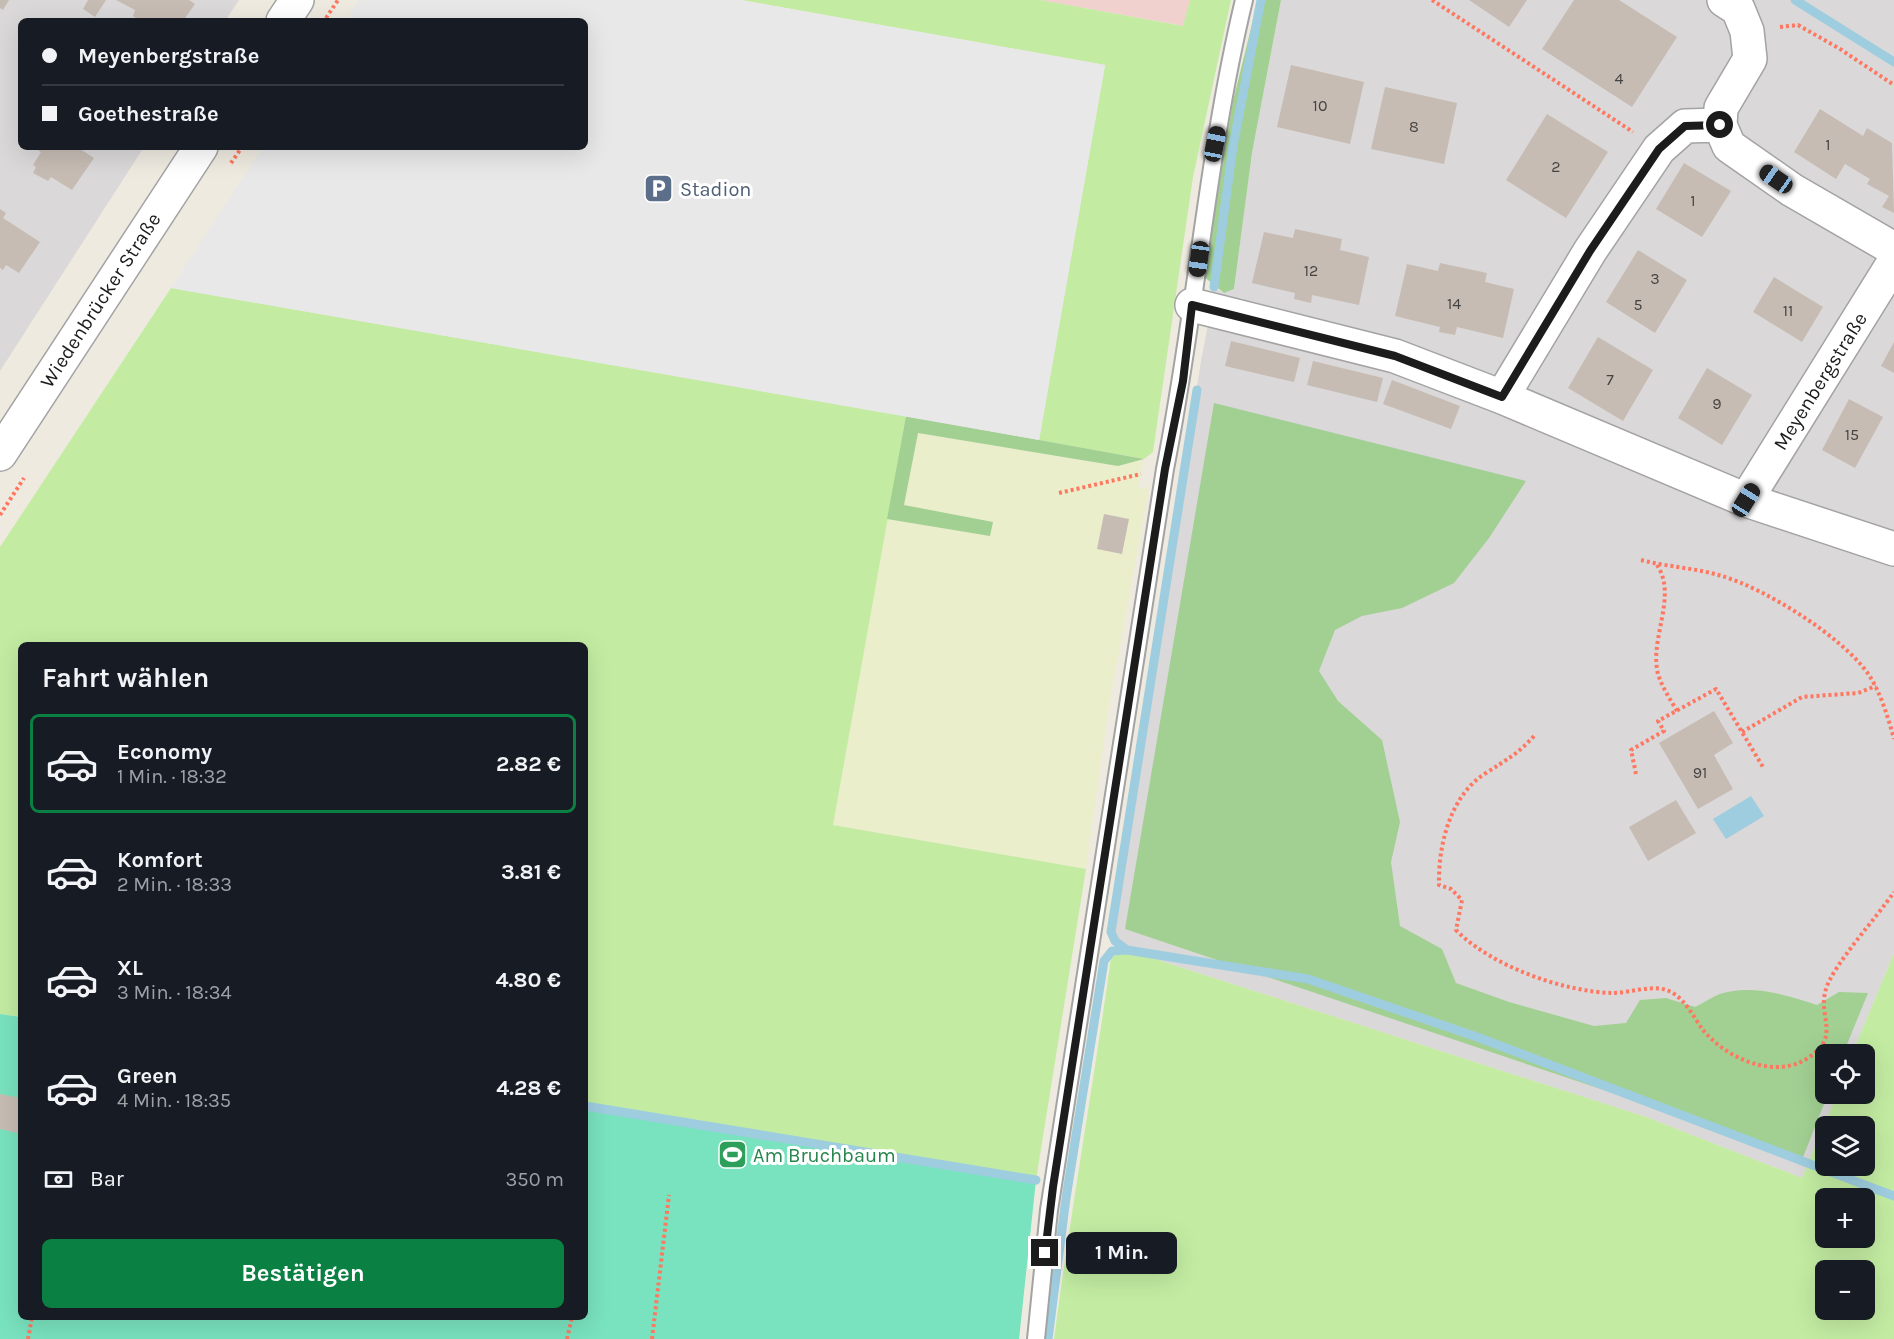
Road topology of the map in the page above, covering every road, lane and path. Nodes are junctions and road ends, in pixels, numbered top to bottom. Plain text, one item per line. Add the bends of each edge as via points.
1 (297, 0) edge
2 (338, 0) edge
3 (1244, 0) edge
4 (1432, 0) edge
5 (1724, 0) edge
6 (285, 18) edge
7 (326, 18) edge
8 (1747, 31) junction
9 (1894, 85) edge
10 (1720, 125) junction
11 (1659, 149) junction
12 (199, 150) edge
13 (1894, 249) edge
14 (1894, 262) edge
15 (1192, 305) junction
16 (1502, 397) junction
17 (0, 454) edge
18 (1165, 469) junction
19 (1059, 493) dead end
20 (1746, 500) junction
21 (1894, 549) edge
22 (1641, 560) dead end
23 (1657, 564) junction
24 (1875, 686) junction
25 (1677, 711) junction
26 (1742, 732) junction
27 (1534, 736) dead end
28 (1894, 739) edge
29 (1763, 767) dead end
30 (1636, 774) dead end
31 (1894, 892) edge
32 (669, 1195) dead end
33 (31, 1320) edge
34 (571, 1320) edge
35 (28, 1339) edge
36 (567, 1339) edge
37 (652, 1339) edge
38 (1036, 1339) edge

1 - 6 street
2 - 7 path
3 - 15 lane via 1215,144
4 - 11 path
5 - 8 street via 1738,9
8 - 9 path via 1798,26
8 - 10 street via 1750,59 1722,108
10 - 11 street via 1685,126
10 - 13 street via 1729,146 1792,190
11 - 16 street via 1590,251
12 - 17 street, Wiedenbrücker Straße
14 - 20 street, Meyenbergstraße
15 - 16 street via 1395,356
15 - 18 lane via 1183,381
16 - 20 street
18 - 19 path
18 - 38 lane via 1049,1210
20 - 21 street
22 - 23 path
23 - 24 path via 1726,577 1777,599 1823,632 1866,672
23 - 25 path via 1665,588 1658,636 1658,674
24 - 26 path via 1858,693 1802,697
24 - 28 path
25 - 26 path via 1716,689
25 - 30 path via 1658,721 1664,731 1631,750
26 - 29 path
27 - 31 path via 1516,756 1486,772 1463,793 1453,812 1440,863 1439,885 1451,889 1462,900 1456,930 1504,963 1579,990 1671,992 1718,1045 1753,1064 1788,1065 1805,1060 1826,1040 1826,988
32 - 37 path
33 - 35 path
34 - 36 path

